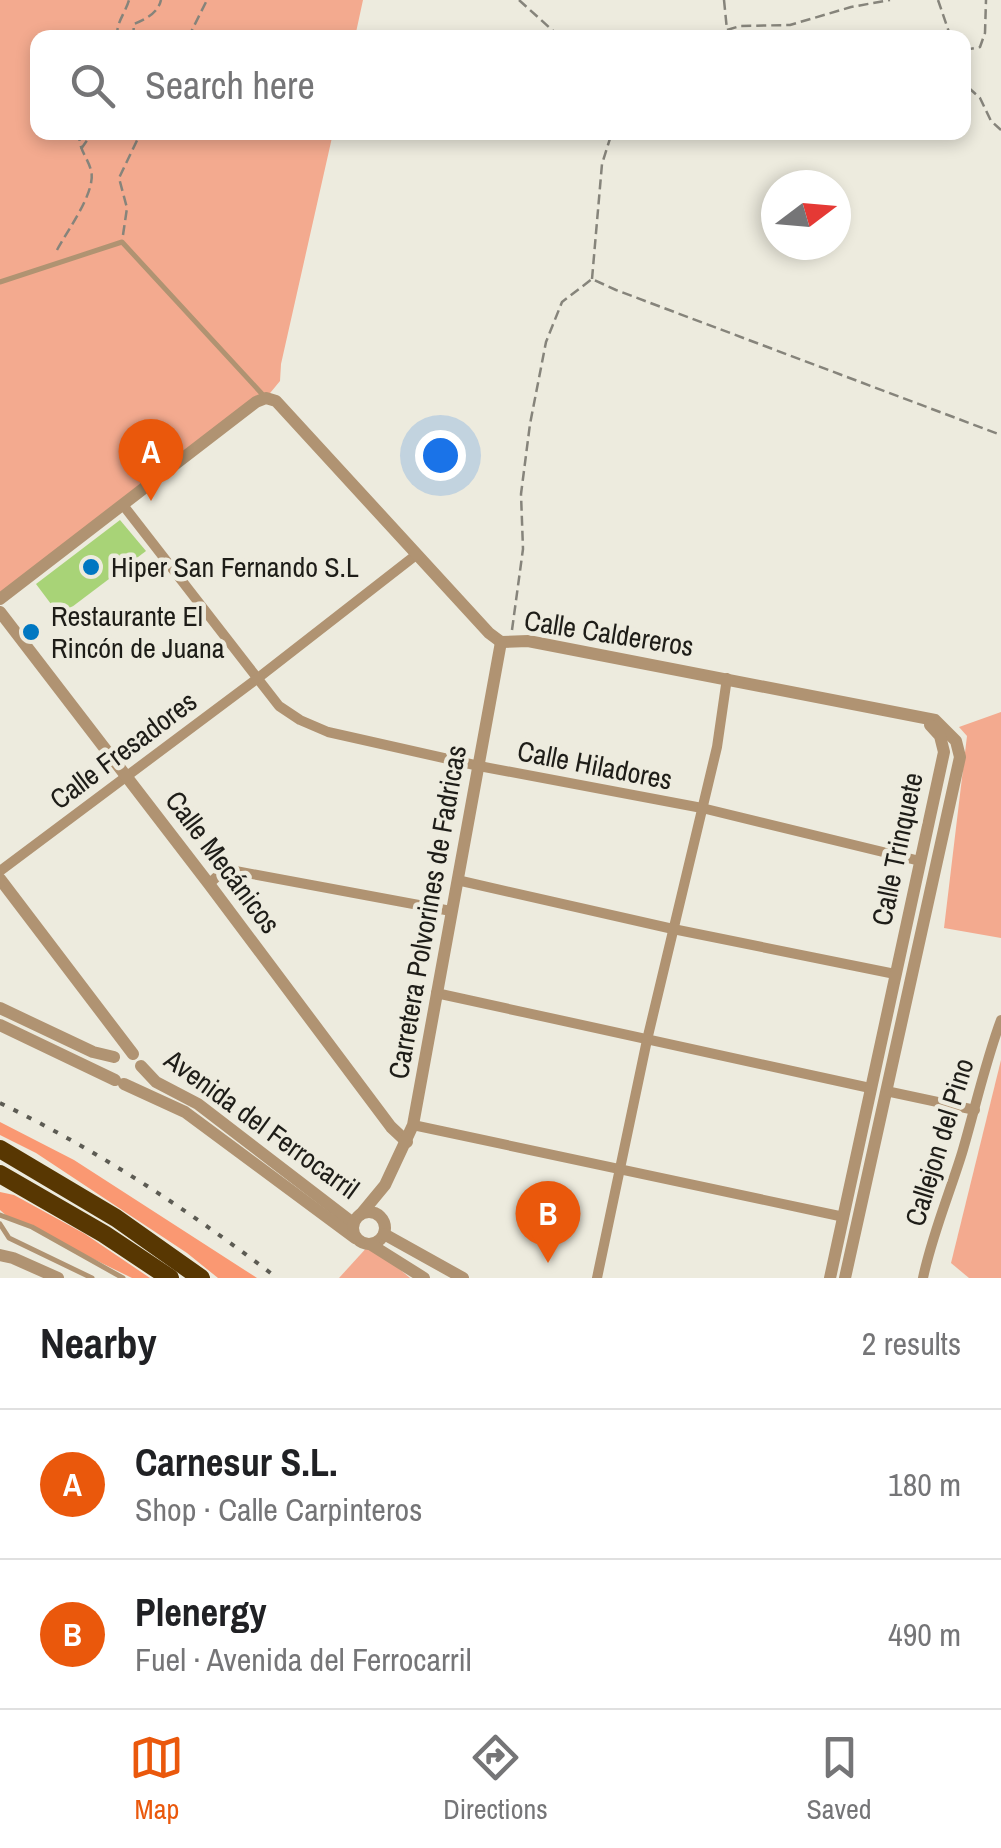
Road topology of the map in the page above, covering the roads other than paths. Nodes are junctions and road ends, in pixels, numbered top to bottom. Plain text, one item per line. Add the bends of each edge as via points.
1 (0, 282) edge
2 (266, 398) junction
3 (124, 505) junction
4 (416, 555) junction
5 (0, 599) edge
6 (0, 612) edge
7 (500, 642) junction
8 (258, 678) junction
9 (726, 678) junction
10 (926, 719) junction
11 (480, 766) junction
12 (126, 775) junction
13 (702, 808) junction
14 (920, 861) junction
15 (0, 871) edge
16 (0, 879) edge
17 (457, 880) junction
18 (209, 884) junction
19 (452, 911) junction
20 (674, 929) junction
21 (895, 974) junction
22 (436, 993) junction
23 (0, 1008) edge
24 (1001, 1020) edge
25 (0, 1025) edge
26 (647, 1040) junction
27 (126, 1058) junction
28 (119, 1082) junction
29 (870, 1088) junction
30 (886, 1091) junction
31 (975, 1110) junction
32 (413, 1125) junction
33 (406, 1142) junction
34 (0, 1149) edge
35 (620, 1170) junction
36 (0, 1174) edge
37 (385, 1185) junction
38 (0, 1215) edge
39 (844, 1217) junction
40 (0, 1224) edge
41 (357, 1225) junction
42 (384, 1228) junction
43 (370, 1244) junction
44 (0, 1246) edge
45 (6, 1256) edge
46 (58, 1278) edge
47 (92, 1278) edge
48 (123, 1278) edge
49 (170, 1278) edge
50 (201, 1278) edge
51 (424, 1278) edge
52 (463, 1278) edge
53 (597, 1278) edge
54 (830, 1278) edge
55 (845, 1278) edge
56 (923, 1278) edge

1 - 2 lane via 122,242
2 - 3 street
2 - 4 street, Calle Caldereros via 276,401
3 - 5 street
3 - 8 street, Calle Hiladores
4 - 7 street, Calle Caldereros
4 - 8 street, Calle Fresadores
6 - 12 street, Calle Mecánicos
7 - 9 street, Calle Caldereros via 526,641
7 - 11 street, Carretera Polvorines de Fadricas
8 - 11 street, Calle Hiladores via 279,706 328,732
8 - 12 street, Calle Fresadores
9 - 10 street, Calle Caldereros
9 - 13 street
10 - 14 street, Calle Trinquete via 944,752
10 - 30 street, Calle Trinquete via 947,730 960,757
11 - 13 street, Calle Hiladores
11 - 17 street, Carretera Polvorines de Fadricas
12 - 15 street, Calle Fresadores
12 - 18 street, Calle Mecánicos
13 - 14 street, Calle Hiladores
13 - 20 street
14 - 21 street, Calle Trinquete
16 - 27 street
17 - 19 street, Carretera Polvorines de Fadricas
17 - 20 street
18 - 19 street via 226,869
18 - 33 street, Calle Mecánicos
19 - 22 street, Carretera Polvorines de Fadricas
20 - 21 street
20 - 26 street
21 - 29 street, Calle Trinquete
22 - 26 street
22 - 32 street, Carretera Polvorines de Fadricas
23 - 27 street, Avenida del Ferrocarril via 92,1052
24 - 31 street, Callejon del Pino
25 - 28 street, Avenida del Ferrocarril
26 - 29 street
26 - 35 street
27 - 28 street via 110,1071
27 - 28 street, Avenida del Ferrocarril via 137,1080
27 - 41 street, Avenida del Ferrocarril
28 - 41 street, Avenida del Ferrocarril via 185,1112
29 - 39 street, Calle Trinquete
30 - 31 street
30 - 55 street, Calle Trinquete
31 - 56 street, Callejon del Pino
32 - 33 street, Carretera Polvorines de Fadricas
32 - 35 street
33 - 37 street, Carretera Polvorines de Fadricas
34 - 50 highway
35 - 39 street
35 - 53 street
36 - 49 highway
37 - 41 street, Carretera Polvorines de Fadricas
37 - 42 street, Carretera Polvorines de Fadricas
38 - 48 lane
39 - 54 street, Calle Trinquete
40 - 47 lane via 9,1238
41 - 42 street via 372,1212
41 - 43 street via 359,1242
42 - 43 street
42 - 52 street
43 - 51 street
44 - 45 street
45 - 46 street

